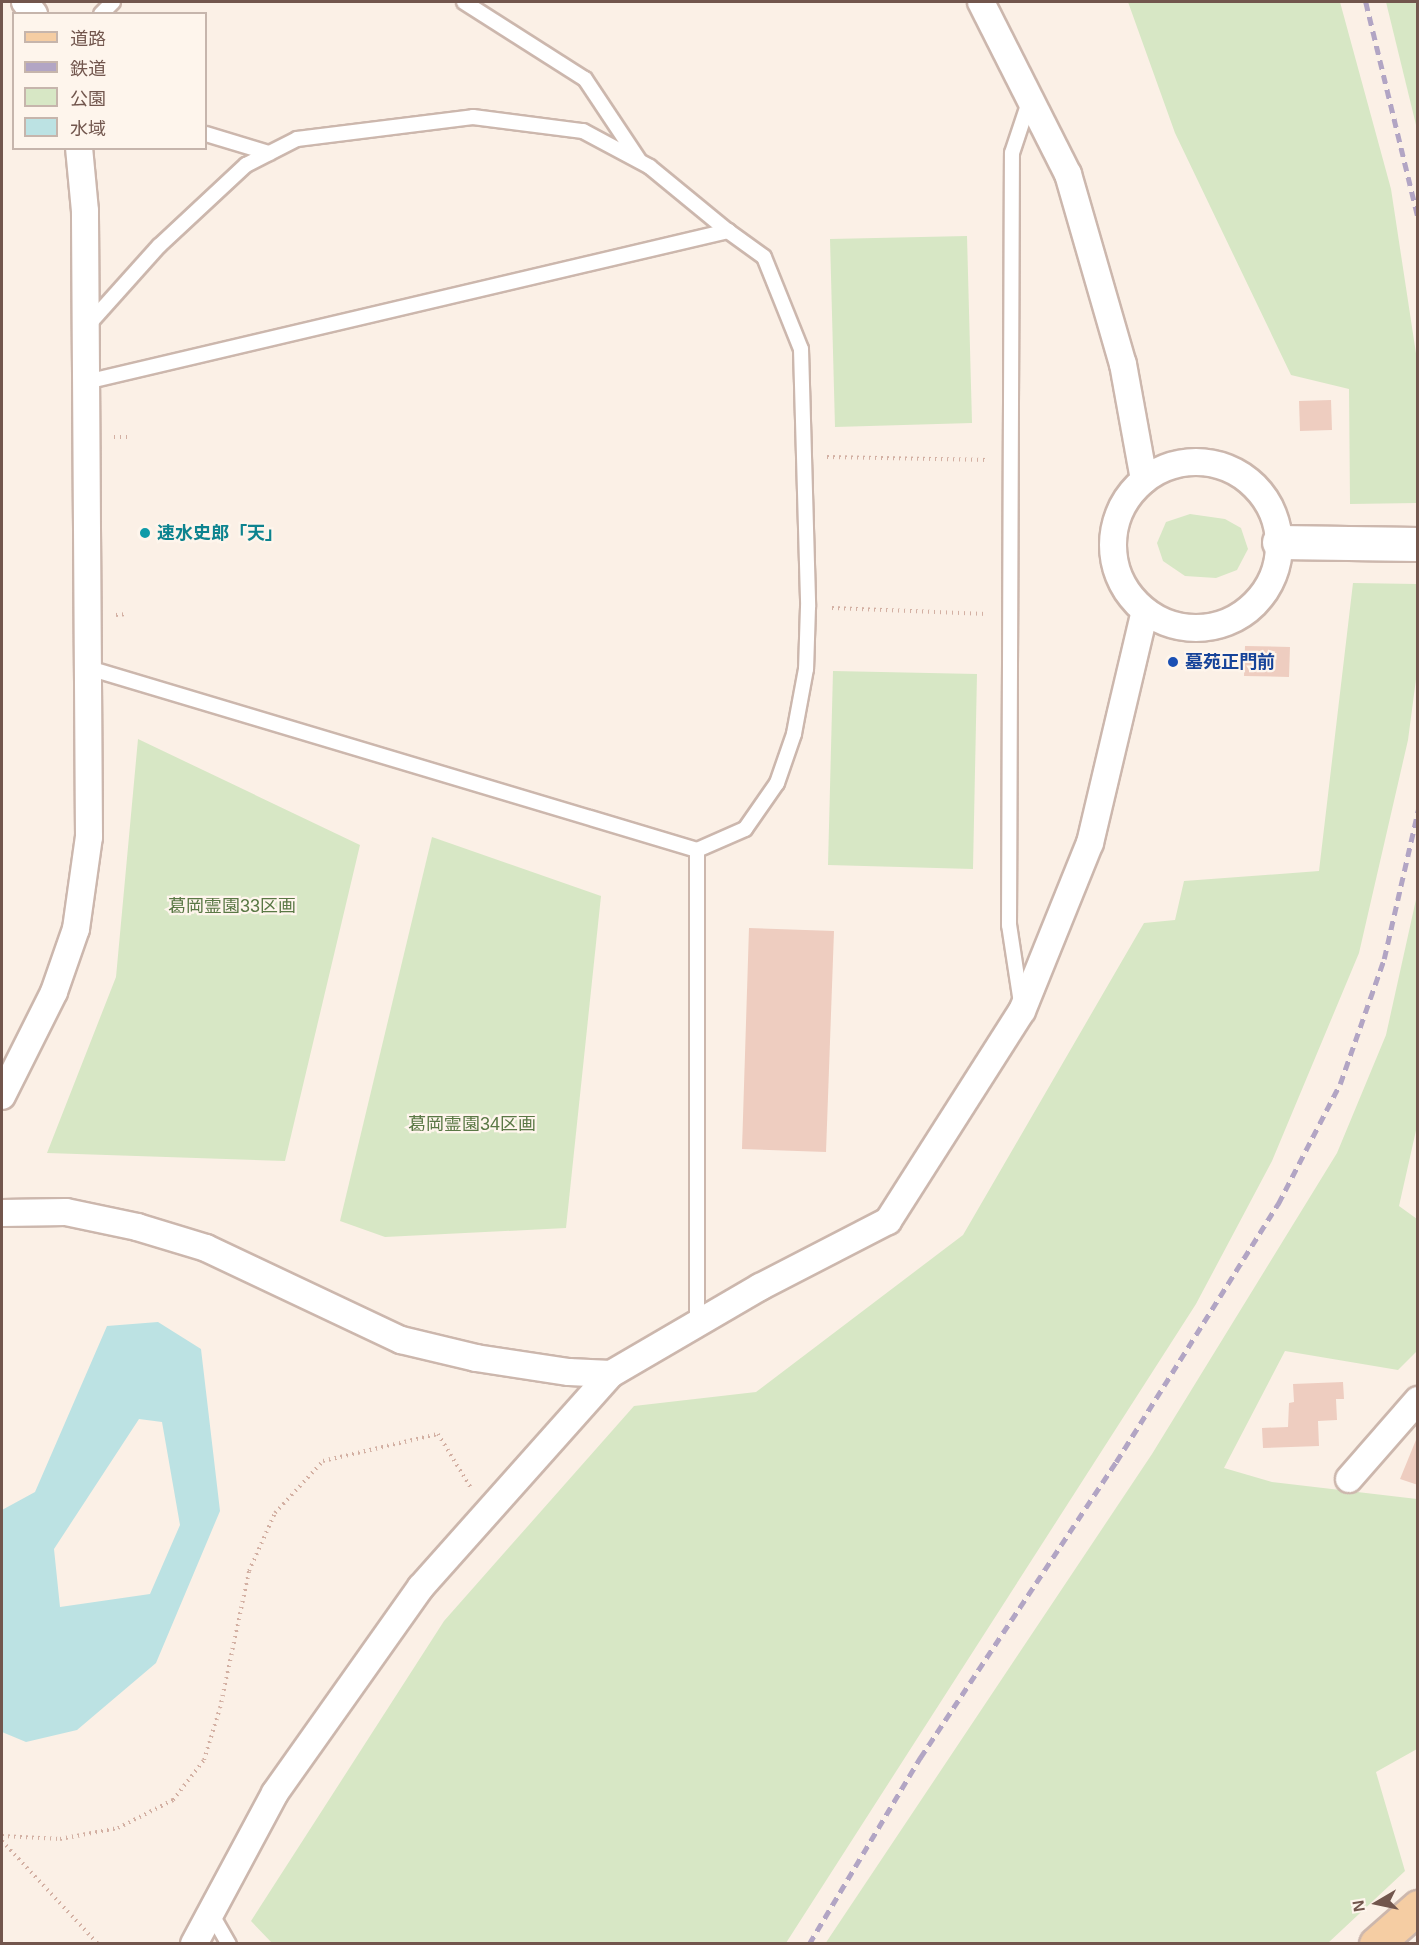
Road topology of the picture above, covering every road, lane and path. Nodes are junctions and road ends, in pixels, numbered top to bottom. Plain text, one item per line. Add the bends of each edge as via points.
1 (464, 2) edge
2 (981, 2) edge
3 (1030, 99) junction
4 (207, 134) edge
5 (79, 150) edge
6 (269, 153) junction
7 (641, 162) junction
8 (728, 231) junction
9 (86, 327) junction
10 (86, 382) junction
11 (806, 457) junction
12 (1011, 460) junction
13 (1144, 480) junction
14 (1278, 542) junction
15 (1418, 544) edge
16 (808, 607) junction
17 (1145, 611) junction
18 (1010, 615) junction
19 (89, 668) junction
20 (697, 850) junction
21 (1022, 1011) junction
22 (2, 1096) edge
23 (2, 1213) edge
24 (697, 1323) junction
25 (610, 1374) junction
26 (1418, 1400) edge
27 (1349, 1479) dead end
28 (486, 1514) junction
29 (2, 1836) edge
30 (2, 1841) edge
31 (1418, 1907) edge
32 (212, 1915) junction
33 (98, 1944) edge
34 (194, 1944) edge
35 (229, 1944) edge
36 (1376, 1944) edge

1 - 7 lane via 585,79
2 - 3 street
3 - 12 lane via 1012,153
3 - 13 street via 1068,174 1123,364
4 - 6 lane
5 - 9 street via 85,211
6 - 7 lane via 297,139 473,117 583,131
6 - 9 lane via 246,165 159,246
7 - 8 lane
8 - 10 lane
8 - 11 lane via 764,257 801,349
9 - 10 street
10 - 19 street
11 - 12 path
11 - 16 lane
12 - 18 lane
13 - 14 street via 1177,465 1195,462 1222,466 1245,478 1265,498 1276,523
13 - 17 street via 1127,498 1116,521 1113,546 1116,571 1128,593
14 - 15 street
14 - 17 street via 1274,575 1260,598 1241,615 1218,626 1193,628 1167,624
16 - 18 path
16 - 20 lane via 806,669 794,735 777,783 745,829
17 - 21 street via 1090,843
18 - 21 lane via 1009,925
19 - 20 lane
19 - 22 street via 89,837 76,929 54,992
20 - 24 lane
21 - 24 street via 888,1221
23 - 25 street via 66,1212 137,1227 206,1248 401,1340 476,1358
24 - 25 street
25 - 28 street
26 - 27 street
28 - 29 path via 438,1434 323,1461 275,1513 249,1571 220,1708 204,1760 173,1800 118,1828 60,1839
28 - 32 street via 421,1587 275,1793
30 - 33 path
31 - 36 main road
32 - 34 street
32 - 35 lane

